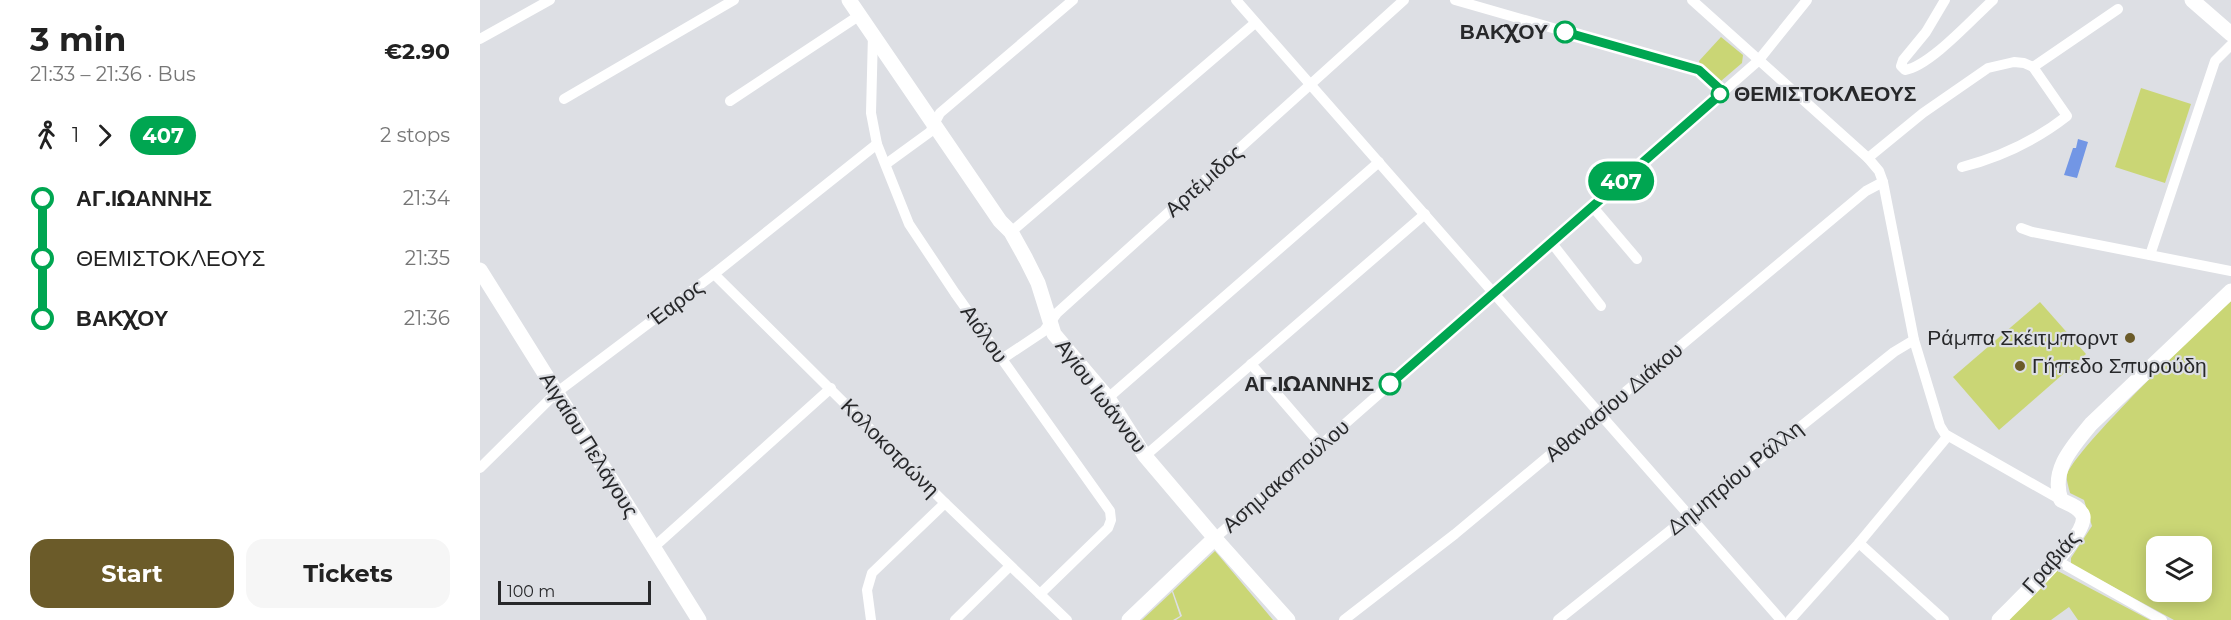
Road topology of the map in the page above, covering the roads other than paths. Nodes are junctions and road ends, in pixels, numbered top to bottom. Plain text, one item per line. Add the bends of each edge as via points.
1 (550, 0) edge
2 (734, 0) edge
3 (849, 0) edge
4 (1072, 0) edge
5 (1236, 0) edge
6 (1404, 0) edge
7 (1455, 0) edge
8 (1692, 0) edge
9 (1807, 0) edge
10 (1945, 0) edge
11 (1993, 0) edge
12 (2192, 0) edge
13 (2118, 9) dead end
14 (860, 15) junction
15 (1255, 23) junction
16 (873, 34) junction
17 (2231, 34) edge
18 (480, 39) edge
19 (2231, 45) edge
20 (1758, 61) junction
21 (2033, 67) junction
22 (1311, 85) junction
23 (1723, 92) junction
24 (564, 99) dead end
25 (730, 100) dead end
26 (935, 123) junction
27 (877, 144) junction
28 (1868, 158) junction
29 (1379, 162) junction
30 (886, 164) junction
31 (1962, 167) dead end
32 (1883, 182) junction
33 (1592, 206) junction
34 (1425, 214) junction
35 (2021, 228) dead end
36 (1011, 232) junction
37 (1551, 242) junction
38 (2150, 255) junction
39 (1637, 259) dead end
40 (480, 270) edge
41 (2231, 271) edge
42 (714, 274) junction
43 (2231, 291) edge
44 (1494, 292) junction
45 (1601, 306) dead end
46 (1050, 322) junction
47 (1914, 340) junction
48 (1002, 359) junction
49 (1251, 364) junction
50 (831, 388) junction
51 (556, 393) junction
52 (1108, 398) junction
53 (1600, 414) junction
54 (1947, 437) junction
55 (1321, 445) junction
56 (1145, 456) junction
57 (480, 468) edge
58 (2061, 500) junction
59 (945, 503) junction
60 (1689, 514) junction
61 (1215, 538) junction
62 (1859, 543) junction
63 (654, 547) junction
64 (2056, 560) junction
65 (1010, 566) junction
66 (1040, 594) junction
67 (692, 616) edge
68 (871, 620) edge
69 (955, 620) edge
70 (1067, 620) edge
71 (1129, 620) edge
72 (1288, 620) edge
73 (1344, 620) edge
74 (1558, 620) edge
75 (1781, 620) edge
76 (1790, 620) edge
77 (1944, 620) edge
78 (1999, 620) edge
79 (2162, 620) edge

1 - 18 street
2 - 24 street
3 - 14 street, Αγίου Ιωάννου
4 - 26 street via 940,113
5 - 15 street
6 - 22 street, Αρτέμιδος
7 - 23 street via 1699,70
8 - 20 street
9 - 20 street, Ασημακοπούλου
10 - 11 street via 1904,60 1901,66 1905,70 1914,69 1935,54
12 - 17 street
13 - 21 street
14 - 16 street, Αγίου Ιωάννου
14 - 25 street
15 - 22 street
15 - 36 street
16 - 26 street, Αγίου Ιωάννου
16 - 27 street, Αιόλου via 871,113
19 - 38 street via 2215,61
20 - 23 street, Ασημακοπούλου
20 - 28 street
21 - 28 street via 2014,62 1988,68
21 - 31 street via 2067,116 2013,150
22 - 29 street
22 - 46 street, Αρτέμιδος
23 - 33 street, Ασημακοπούλου
26 - 30 street via 930,132
26 - 36 street, Αγίου Ιωάννου
27 - 30 street, Αιόλου
27 - 42 street, Έαρος
28 - 32 street
29 - 34 street
29 - 52 street
30 - 48 street, Αιόλου via 909,224
32 - 47 street
32 - 53 street, Αθανασίου Διάκου via 1866,191
33 - 37 street, Ασημακοπούλου
33 - 39 street
34 - 44 street
34 - 49 street
35 - 38 street
36 - 46 street, Αγίου Ιωάννου via 1038,283
37 - 44 street, Ασημακοπούλου
37 - 45 street
38 - 41 street
40 - 51 street, Αιγαίου Πελάγους
42 - 50 street, Κολοκοτρώνη
42 - 51 street, Έαρος
43 - 58 street, Γραβιάς via 2079,438 2058,473
44 - 53 street
44 - 55 street, Ασημακοπούλου
46 - 48 street, Αρτέμιδος via 1044,331
46 - 52 street, Αγίου Ιωάννου via 1054,334
47 - 54 street via 1940,426
47 - 60 street, Δημητρίου Ράλλη
48 - 66 street, Αιόλου via 1110,512 1108,528
49 - 55 street
49 - 56 street
50 - 59 street, Κολοκοτρώνη
50 - 63 street
51 - 57 street, Έαρος
51 - 63 street, Αιγαίου Πελάγους
52 - 56 street, Αγίου Ιωάννου
53 - 60 street
53 - 73 street, Αθανασίου Διάκου
54 - 58 street
54 - 62 street
55 - 61 street, Ασημακοπούλου
56 - 61 street, Αγίου Ιωάννου
58 - 64 street, Γραβιάς via 2080,510 2083,521 2078,534
59 - 65 street, Κολοκοτρώνη
59 - 68 street via 872,573 867,590
60 - 74 street, Δημητρίου Ράλλη
60 - 75 street
61 - 71 street
61 - 72 street, Αγίου Ιωάννου
62 - 76 street
62 - 77 street
63 - 67 street, Αιγαίου Πελάγους
64 - 78 street, Γραβιάς
64 - 79 street
65 - 66 street, Κολοκοτρώνη
65 - 69 street
66 - 70 street, Κολοκοτρώνη

